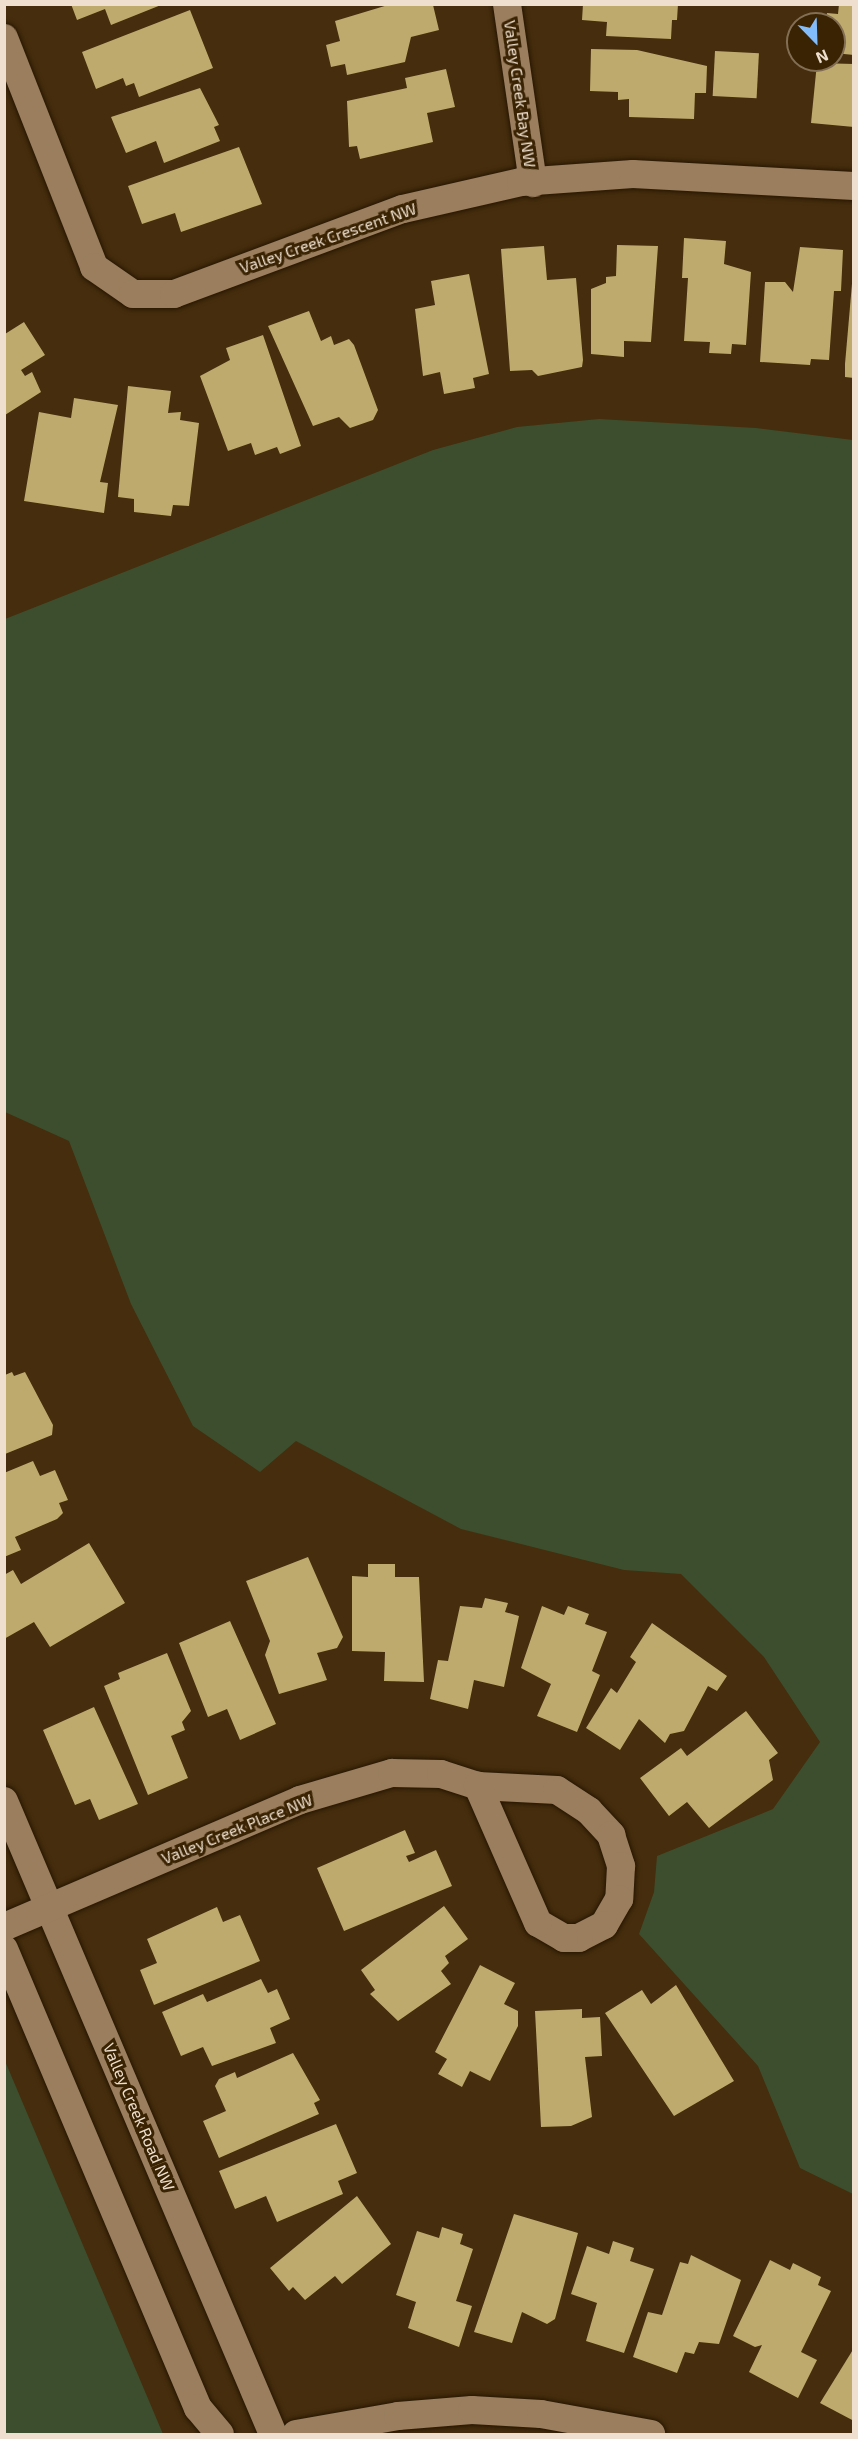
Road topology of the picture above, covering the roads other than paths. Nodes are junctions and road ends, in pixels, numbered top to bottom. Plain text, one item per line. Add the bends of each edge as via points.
1 (507, 4) edge
2 (4, 38) edge
3 (533, 183) junction
4 (854, 186) edge
5 (478, 1786) junction
6 (4, 1801) edge
7 (51, 1907) junction
8 (4, 1927) edge
9 (4, 1949) edge
10 (220, 2434) edge
11 (273, 2434) edge
12 (296, 2434) edge
13 (651, 2434) edge

1 - 3 street, Valley Creek Bay NW
2 - 3 street, Valley Creek Crescent NW via 94,267 133,294 174,294 403,209
3 - 4 street, Valley Creek Crescent NW via 633,174
5 - 5 street, Valley Creek Place NW via 538,1923 564,1938 579,1938 604,1925 622,1882 618,1850 601,1822 557,1790
5 - 7 street, Valley Creek Place NW via 441,1774 392,1773 300,1800
6 - 7 street, Valley Creek Road NW
7 - 8 street, Valley Creek Place NW
7 - 11 street, Valley Creek Road NW
9 - 10 street via 198,2408
12 - 13 street via 398,2416 472,2410 541,2414

